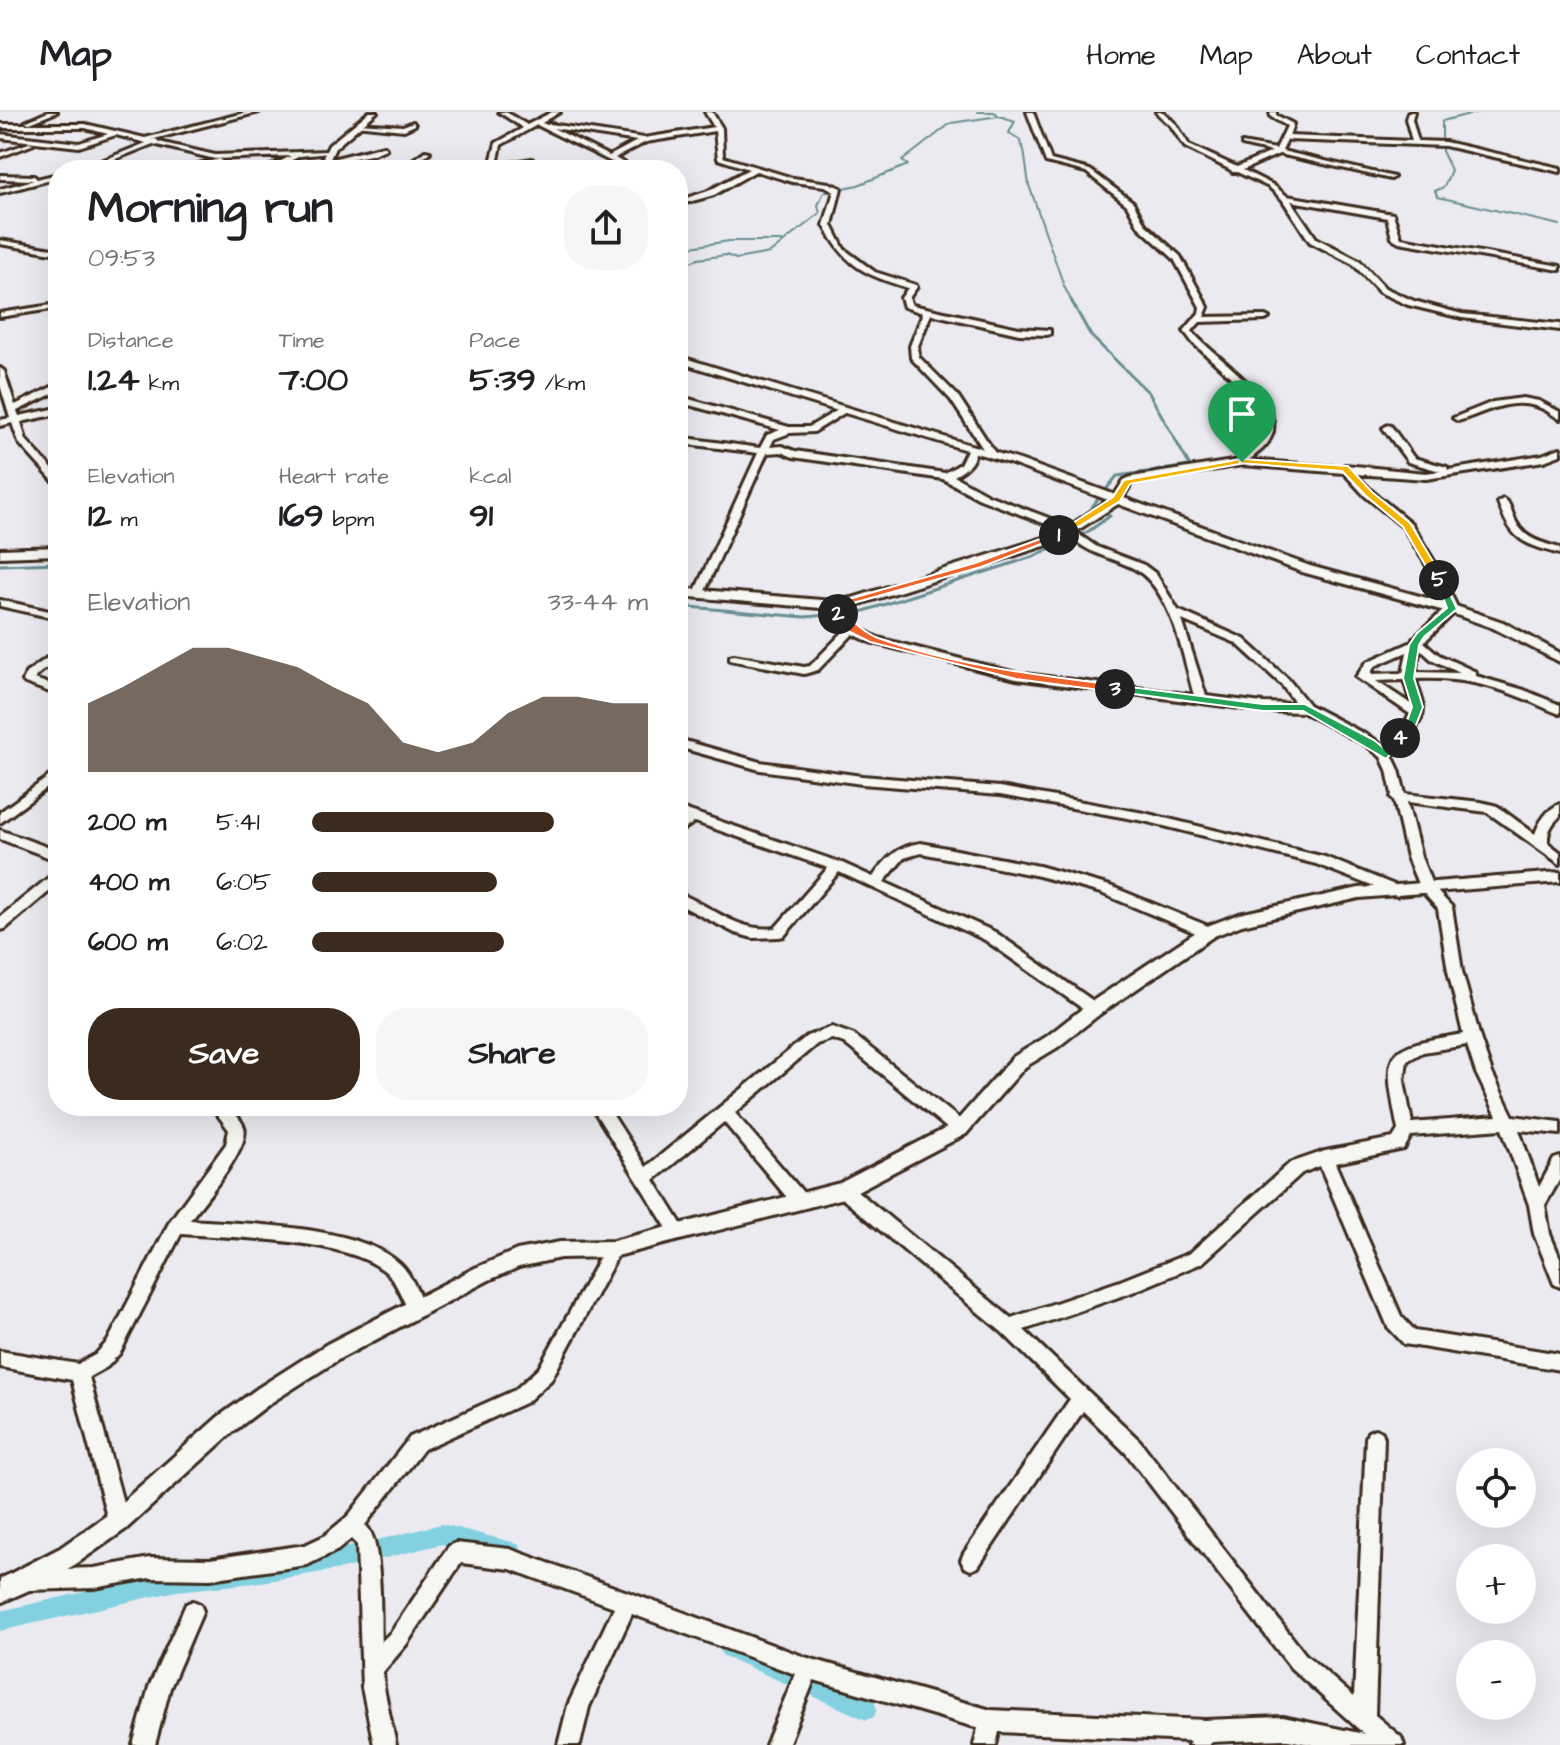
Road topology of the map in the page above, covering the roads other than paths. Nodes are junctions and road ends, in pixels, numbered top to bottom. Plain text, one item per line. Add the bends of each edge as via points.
1 (54, 112) edge
2 (256, 112) edge
3 (373, 112) edge
4 (502, 112) edge
5 (557, 112) edge
6 (708, 112) edge
7 (1030, 112) edge
8 (1159, 112) edge
9 (1273, 112) edge
10 (1411, 112) edge
11 (81, 117) dead end
12 (413, 124) dead end
13 (539, 124) junction
14 (358, 125) junction
15 (17, 126) junction
16 (85, 126) junction
17 (550, 126) junction
18 (0, 128) edge
19 (527, 128) junction
20 (719, 128) junction
21 (118, 132) junction
22 (0, 136) edge
23 (1283, 138) junction
24 (146, 139) junction
25 (644, 140) junction
26 (1338, 140) junction
27 (157, 141) junction
28 (1415, 141) junction
29 (35, 142) junction
30 (1244, 144) dead end
31 (384, 148) dead end
32 (427, 152) dead end
33 (1278, 152) junction
34 (305, 153) junction
35 (0, 155) edge
36 (612, 157) junction
37 (235, 158) junction
38 (108, 160) edge
39 (225, 160) edge
40 (232, 160) edge
41 (289, 160) edge
42 (320, 160) edge
43 (326, 160) edge
44 (334, 160) edge
45 (416, 160) edge
46 (494, 160) edge
47 (617, 160) edge
48 (1335, 164) junction
49 (755, 169) junction
50 (1560, 170) edge
51 (1234, 171) junction
52 (0, 177) edge
53 (1391, 177) dead end
54 (48, 179) joint
55 (0, 191) edge
56 (688, 196) edge
57 (1285, 198) junction
58 (695, 199) junction
59 (688, 201) edge
60 (0, 245) edge
61 (48, 251) edge
62 (1560, 268) edge
63 (48, 308) edge
64 (927, 313) junction
65 (0, 315) edge
66 (1265, 318) dead end
67 (1197, 320) junction
68 (1560, 327) edge
69 (1047, 332) dead end
70 (688, 362) edge
71 (0, 371) edge
72 (48, 393) edge
73 (688, 402) edge
74 (843, 410) junction
75 (48, 412) edge
76 (12, 416) junction
77 (1560, 416) edge
78 (1458, 418) dead end
79 (0, 423) edge
80 (1388, 428) dead end
81 (789, 430) junction
82 (688, 441) edge
83 (972, 448) junction
84 (762, 451) junction
85 (1560, 451) edge
86 (990, 453) junction
87 (1242, 462) junction
88 (1345, 468) junction
89 (48, 471) edge
90 (1456, 471) junction
91 (946, 476) junction
92 (1109, 494) junction
93 (1503, 502) dead end
94 (1074, 536) junction
95 (48, 551) edge
96 (1560, 551) edge
97 (0, 553) edge
98 (688, 592) edge
99 (699, 593) junction
100 (0, 603) edge
101 (833, 605) junction
102 (1452, 609) junction
103 (1173, 612) junction
104 (48, 614) edge
105 (847, 624) junction
106 (1416, 643) junction
107 (734, 658) dead end
108 (1560, 658) edge
109 (48, 661) edge
110 (1362, 677) junction
111 (1409, 678) junction
112 (1497, 687) junction
113 (48, 688) edge
114 (1201, 700) junction
115 (1305, 708) junction
116 (1560, 710) edge
117 (1417, 713) junction
118 (688, 746) edge
119 (1386, 755) junction
120 (48, 782) edge
121 (1397, 797) junction
122 (1560, 808) edge
123 (688, 814) edge
124 (694, 816) junction
125 (0, 819) edge
126 (688, 821) edge
127 (0, 834) edge
128 (1542, 845) junction
129 (48, 852) edge
130 (1560, 859) edge
131 (837, 866) junction
132 (1560, 877) edge
133 (875, 884) junction
134 (48, 886) edge
135 (1427, 889) junction
136 (1397, 891) junction
137 (688, 903) edge
138 (0, 925) edge
139 (1208, 932) junction
140 (1094, 1009) junction
141 (1472, 1038) junction
142 (726, 1114) junction
143 (227, 1116) edge
144 (604, 1116) edge
145 (1508, 1122) junction
146 (1560, 1128) edge
147 (960, 1129) junction
148 (1406, 1130) junction
149 (1325, 1158) junction
150 (1560, 1164) edge
151 (646, 1177) junction
152 (844, 1190) junction
153 (801, 1202) junction
154 (1537, 1205) junction
155 (176, 1226) junction
156 (679, 1233) junction
157 (613, 1249) junction
158 (1560, 1279) edge
159 (416, 1307) junction
160 (1009, 1327) junction
161 (0, 1359) edge
162 (1560, 1362) edge
163 (79, 1373) junction
164 (1082, 1397) junction
165 (1375, 1438) dead end
166 (118, 1521) junction
167 (349, 1527) junction
168 (971, 1560) dead end
169 (26, 1580) junction
170 (0, 1591) edge
171 (627, 1601) junction
172 (193, 1611) dead end
173 (372, 1668) junction
174 (808, 1668) junction
175 (1364, 1716) junction
176 (991, 1721) junction
177 (1202, 1738) edge
178 (144, 1745) edge
179 (385, 1745) edge
180 (569, 1745) edge
181 (777, 1745) edge
182 (985, 1745) edge
183 (1367, 1745) edge
184 (1393, 1745) edge

1 - 15 street
2 - 24 street via 206,120
3 - 14 street
4 - 19 street
5 - 13 street
6 - 20 street
7 - 67 street via 1048,161 1088,171 1130,204 1142,225 1177,258 1204,307
8 - 51 street via 1187,146
9 - 23 street via 1291,123
10 - 28 street
11 - 16 street
12 - 14 street
13 - 17 street
13 - 19 street
14 - 43 street
15 - 16 street
15 - 18 street
16 - 21 street
17 - 25 street
17 - 36 street via 560,136
19 - 46 street via 498,144
20 - 25 street
20 - 49 street via 720,158
21 - 24 street
21 - 29 street via 79,145
22 - 29 street
23 - 26 street
23 - 33 street
24 - 27 street
25 - 36 street
26 - 28 street
26 - 48 street
27 - 37 street
27 - 38 street
28 - 50 street
29 - 35 street
30 - 33 street
31 - 44 street
32 - 45 street
33 - 48 street
33 - 51 street
34 - 37 street
34 - 41 street
34 - 42 street
36 - 47 street
37 - 39 street
37 - 40 street
48 - 53 street
49 - 58 street
49 - 64 street via 838,190 828,225 841,250 872,274 913,287 906,305
51 - 57 street via 1266,183
52 - 54 street
54 - 55 street
56 - 58 street
57 - 62 street via 1390,216 1399,240
57 - 68 street via 1313,240 1356,262 1392,296 1462,316
58 - 59 street
60 - 61 street
63 - 65 street
64 - 69 street
64 - 86 street via 914,346 915,358 955,398
66 - 67 street
67 - 87 street via 1188,331 1192,339 1234,372 1266,411 1267,439
70 - 74 street
71 - 76 street
72 - 76 street
73 - 81 street
74 - 81 street via 811,430
74 - 83 street
75 - 76 street
76 - 79 street
76 - 89 street via 25,447
77 - 78 street via 1548,408 1505,400
80 - 90 street via 1411,460
81 - 84 street via 770,437
82 - 84 street
83 - 86 street
83 - 91 street via 963,468
84 - 91 street via 782,449
84 - 99 street
85 - 90 street
86 - 92 street
87 - 88 street
87 - 92 street via 1134,479
88 - 90 street via 1426,476
88 - 102 street via 1407,525
91 - 94 street
92 - 94 street
92 - 102 street via 1306,569
93 - 96 street via 1512,530
94 - 101 street
94 - 103 street via 1150,574
95 - 97 street
98 - 99 street
99 - 101 street
100 - 104 street
101 - 105 street
102 - 106 street
102 - 108 street via 1498,625
103 - 114 street
103 - 115 street via 1240,641
105 - 107 street via 814,668 804,671
105 - 114 street via 874,640 1016,676
106 - 110 street via 1371,664
106 - 111 street
106 - 111 street via 1429,654 1430,664
106 - 112 street
109 - 113 street via 29,681
110 - 111 street
110 - 117 street
111 - 112 street via 1448,675
111 - 117 street
112 - 116 street
114 - 115 street
115 - 119 street
117 - 119 street
118 - 136 street via 760,766 1000,791 1144,817 1320,860
119 - 121 street
120 - 125 street
121 - 128 street via 1492,809
121 - 135 street
122 - 128 street via 1541,829
123 - 124 street
124 - 126 street
124 - 131 street
127 - 129 street
128 - 130 street
131 - 133 street
131 - 137 street via 779,932 765,936 743,931
132 - 135 street
133 - 139 street via 896,856 921,848 1105,889
133 - 140 street via 990,936
134 - 138 street
135 - 136 street
135 - 141 street via 1445,907
136 - 139 street via 1359,893
139 - 140 street
140 - 147 street via 1019,1062
141 - 145 street
141 - 148 street via 1409,1049 1396,1062
142 - 147 street via 812,1040 832,1033 849,1039
142 - 151 street
142 - 153 street
143 - 155 street via 237,1129 234,1146
144 - 151 street
145 - 146 street
145 - 148 street
145 - 154 street
147 - 152 street
148 - 149 street via 1398,1144
149 - 160 street via 1296,1168 1196,1258
149 - 162 street via 1394,1321 1410,1338
150 - 154 street
151 - 156 street
152 - 153 street
152 - 160 street
153 - 156 street
154 - 158 street
155 - 159 street via 337,1242 394,1268
155 - 163 street via 114,1347
156 - 157 street
157 - 159 street via 560,1250 517,1259
157 - 167 street via 545,1374 521,1396 417,1443
159 - 166 street via 265,1395
160 - 164 street
161 - 163 street
163 - 166 street
164 - 168 street
164 - 175 street via 1133,1447 1298,1661
165 - 175 street
166 - 169 street
167 - 169 street via 307,1555 210,1569 150,1568 94,1578
167 - 173 street via 363,1535 368,1552
169 - 170 street
171 - 173 street via 510,1559 456,1553 399,1638
171 - 174 street
171 - 180 street via 579,1705
172 - 178 street via 160,1687
173 - 179 street
174 - 176 street
174 - 181 street
175 - 184 street
176 - 177 street
176 - 182 street
177 - 183 street via 1283,1728

